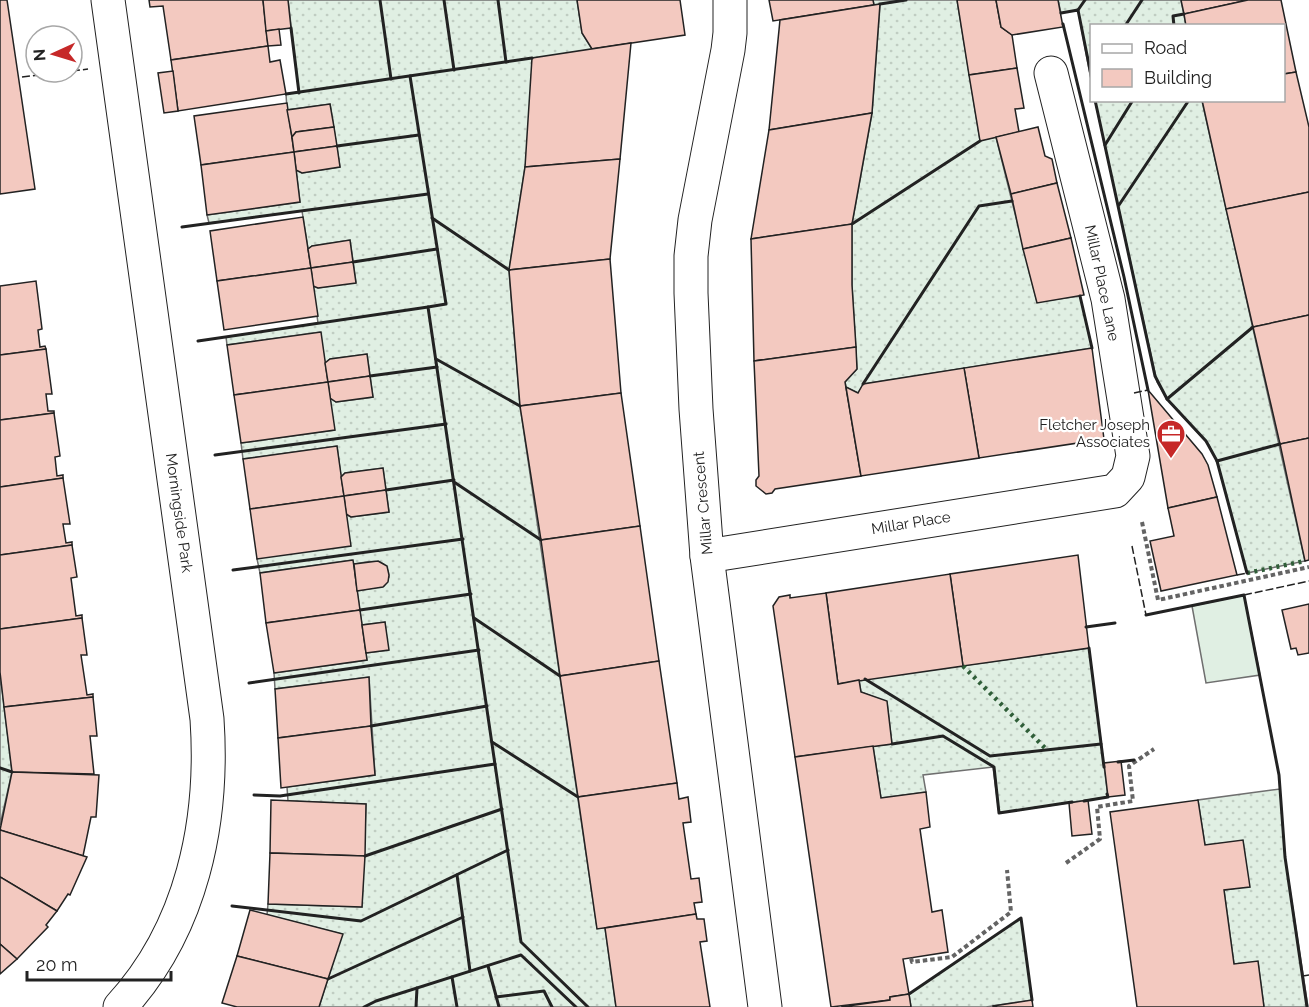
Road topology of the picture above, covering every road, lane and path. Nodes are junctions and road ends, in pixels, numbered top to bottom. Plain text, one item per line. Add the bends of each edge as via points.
1 (108, 0) edge
2 (730, 0) edge
3 (1051, 72) dead end
4 (1115, 491) junction
5 (707, 556) junction
6 (1309, 567) edge
7 (1154, 750) dead end
8 (1066, 862) dead end
9 (1006, 870) dead end
10 (911, 958) dead end
11 (120, 1007) edge
12 (765, 1007) edge

1 - 11 street, Morningside Park via 207,719 209,761 205,820 195,871 178,918 155,960
2 - 5 street, Millar Crescent via 728,50 690,256
3 - 4 street, Millar Place Lane via 1108,299 1133,456 1128,477
4 - 5 street, Millar Place
4 - 6 path via 1140,511 1158,600
5 - 12 street, Millar Crescent
7 - 8 path via 1129,766 1133,801 1097,807 1100,839
9 - 10 path via 1011,912 952,957 912,962

